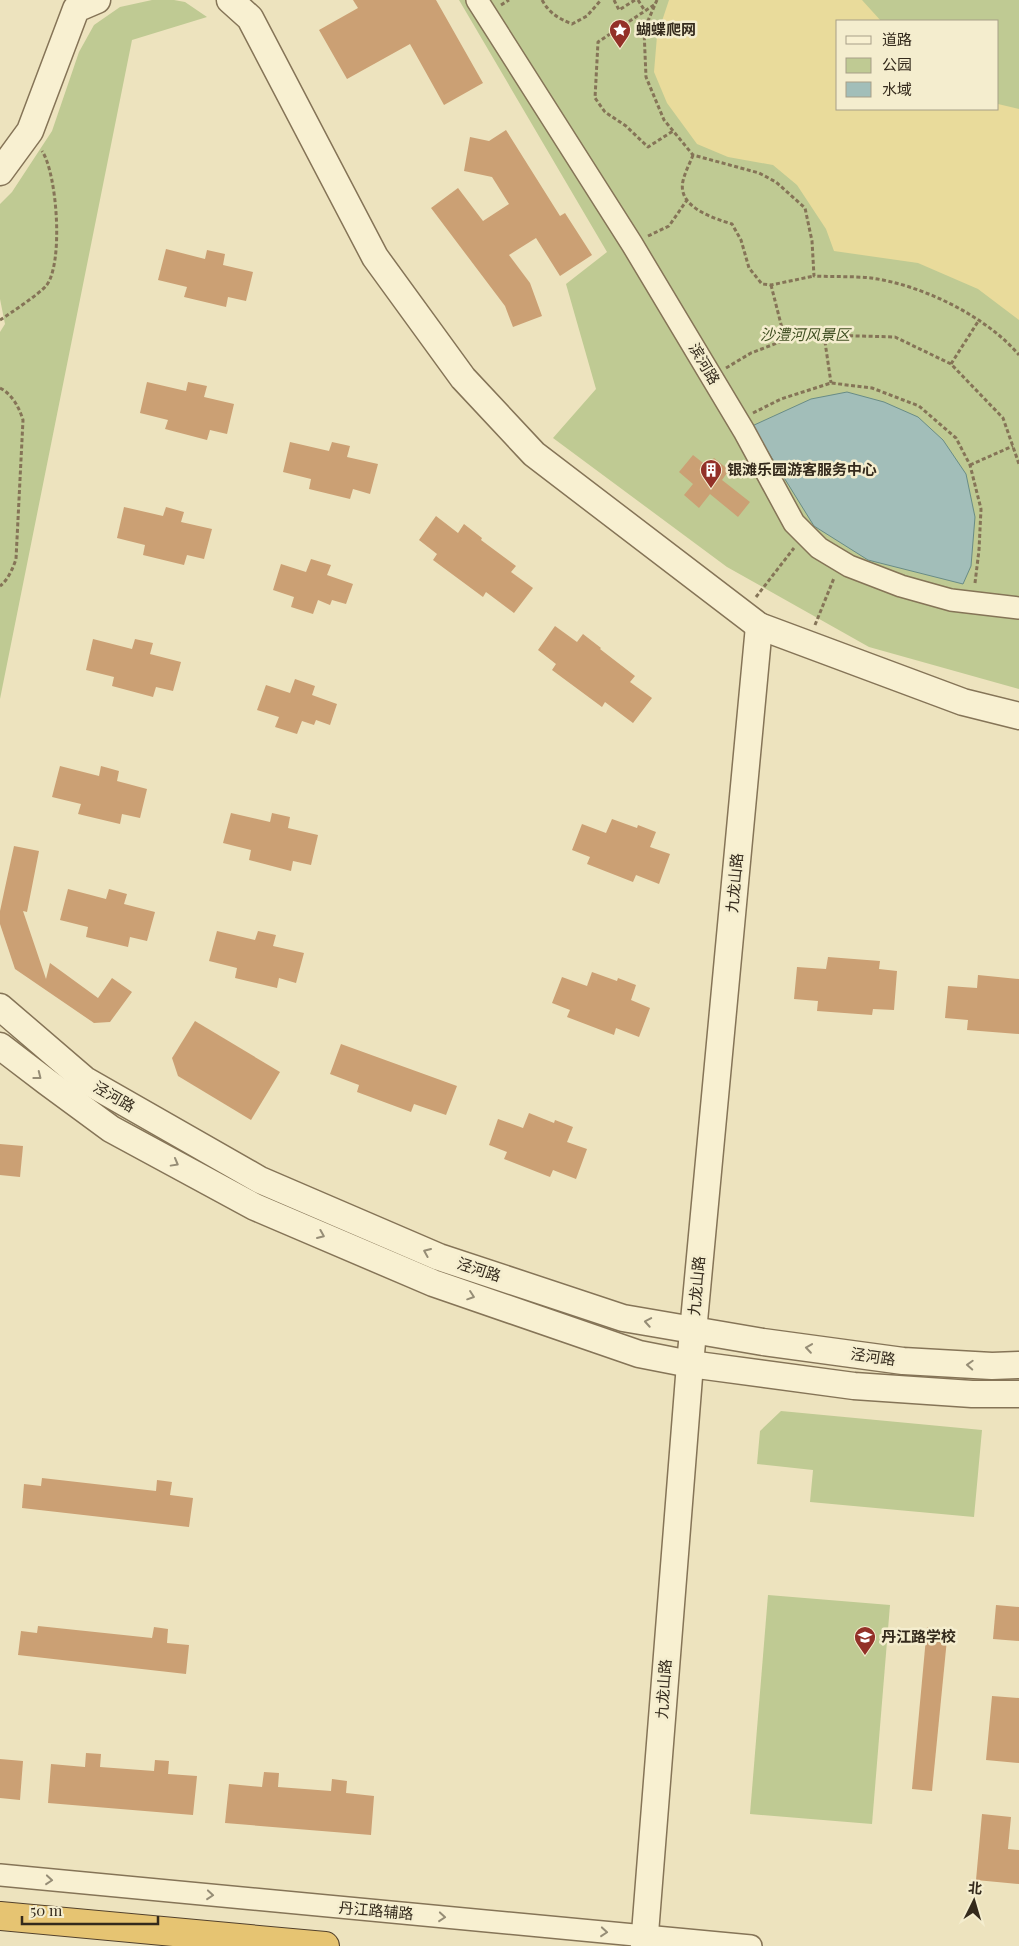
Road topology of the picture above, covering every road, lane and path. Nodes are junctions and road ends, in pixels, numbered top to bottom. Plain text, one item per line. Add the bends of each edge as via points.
1 (230, 0) edge
2 (477, 0) edge
3 (542, 0) edge
4 (601, 0) edge
5 (614, 0) edge
6 (637, 0) edge
7 (656, 2) edge
8 (84, 3) edge
9 (246, 9) edge
10 (645, 11) junction
11 (30, 131) junction
12 (674, 131) junction
13 (693, 154) junction
14 (0, 171) edge
15 (687, 200) junction
16 (632, 244) junction
17 (814, 276) junction
18 (771, 285) junction
19 (0, 320) edge
20 (979, 320) junction
21 (824, 335) junction
22 (785, 340) junction
23 (1019, 355) edge
24 (951, 364) junction
25 (711, 377) junction
26 (831, 384) junction
27 (0, 388) edge
28 (737, 421) junction
29 (1013, 446) junction
30 (1019, 464) edge
31 (970, 465) junction
32 (805, 534) junction
33 (841, 561) junction
34 (0, 586) edge
35 (972, 603) junction
36 (1019, 608) edge
37 (751, 620) junction
38 (807, 644) junction
39 (1019, 716) edge
40 (0, 1007) edge
41 (0, 1046) edge
42 (693, 1329) junction
43 (690, 1364) junction
44 (1019, 1365) edge
45 (1019, 1394) edge
46 (0, 1875) edge
47 (0, 1916) edge
48 (644, 1941) edge
49 (325, 1946) edge
50 (751, 1946) edge

1 - 9 street
2 - 16 street, 滨河路
3 - 4 path via 556,18 572,24 587,16
5 - 6 path via 619,10
6 - 10 path
7 - 10 path
7 - 12 path via 644,30 646,77 664,120
8 - 11 street
9 - 37 street via 375,257 462,378 534,454
10 - 12 path via 598,42 595,98 604,112 626,126 648,147
11 - 14 street
11 - 19 path via 47,157 52,177 57,208 54,268 46,286
12 - 13 path
13 - 15 path via 682,183
13 - 17 path via 759,173 776,182 805,208
15 - 16 path via 669,226
15 - 18 path via 706,216 732,224 742,240 749,268 762,284
16 - 25 street, 滨河路
17 - 18 path
17 - 20 path via 871,278 912,287
18 - 22 path
20 - 23 path
20 - 24 path
21 - 22 path
21 - 24 path via 895,337
21 - 26 path
22 - 25 path via 751,353
24 - 29 path via 1003,418
25 - 28 street, 滨河路
26 - 28 path via 781,399
26 - 31 path via 872,388 919,406 956,438
27 - 34 path via 19,407 23,420 16,559
28 - 32 street, 滨河路 via 794,523
29 - 30 path
29 - 31 path
31 - 35 path via 981,509
32 - 33 street, 滨河路 via 819,548
32 - 37 path
33 - 35 street, 滨河路 via 901,586
33 - 38 path
35 - 36 street, 滨河路
37 - 38 street
37 - 42 street, 九龙山路
38 - 39 street via 962,702
42 -> 40 street, 泾河路 via 623,1318 439,1257 260,1180 85,1080
41 -> 43 street, 泾河路 via 111,1128 255,1207 433,1283 639,1354
42 - 43 street, 九龙山路
44 -> 42 street, 泾河路 via 902,1361
43 - 45 street, 泾河路 via 854,1386
43 - 48 street, 九龙山路
46 -> 48 street, 丹江路辅路
47 - 49 highway
48 - 50 street, 丹江路辅路

